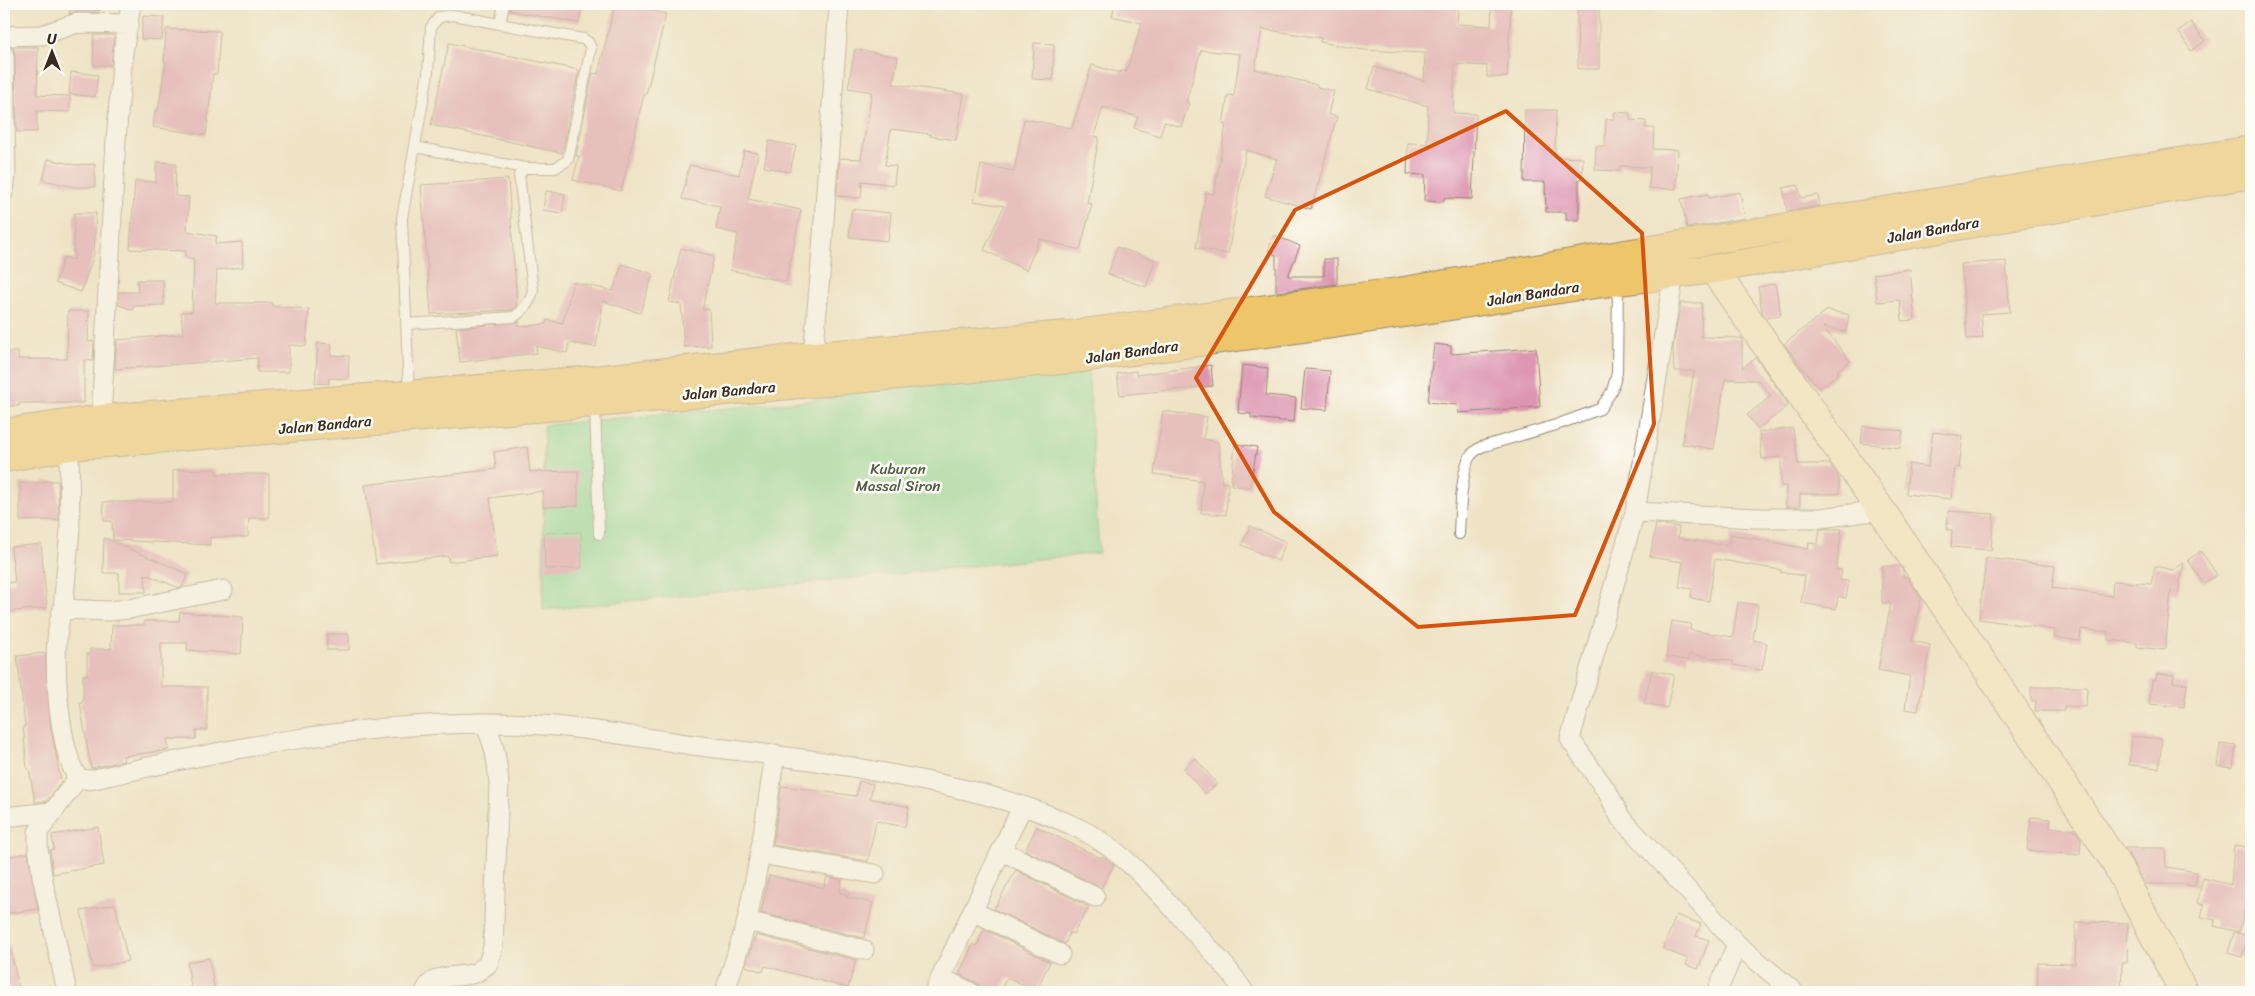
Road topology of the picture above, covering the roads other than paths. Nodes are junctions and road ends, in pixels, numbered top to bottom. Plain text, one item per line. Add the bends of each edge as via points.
1 (131, 4) edge
2 (504, 4) edge
3 (838, 4) edge
4 (129, 24) junction
5 (500, 24) junction
6 (4, 36) edge
7 (4, 55) edge
8 (415, 147) junction
9 (2251, 150) edge
10 (525, 168) junction
11 (2251, 174) edge
12 (4, 191) edge
13 (1839, 219) junction
14 (1847, 245) junction
15 (1713, 269) junction
16 (1674, 274) junction
17 (1577, 275) junction
18 (1618, 281) junction
19 (406, 324) junction
20 (812, 356) junction
21 (595, 392) junction
22 (409, 395) junction
23 (101, 419) junction
24 (4, 433) edge
25 (69, 446) junction
26 (4, 458) edge
27 (1881, 510) junction
28 (1635, 512) junction
29 (599, 534) dead end
30 (1459, 534) dead end
31 (223, 590) dead end
32 (63, 609) junction
33 (484, 722) junction
34 (775, 754) junction
35 (78, 778) junction
36 (1022, 807) junction
37 (52, 812) junction
38 (4, 817) edge
39 (1002, 851) junction
40 (760, 854) junction
41 (875, 874) dead end
42 (1095, 898) dead end
43 (973, 910) junction
44 (747, 920) junction
45 (1736, 944) junction
46 (864, 950) dead end
47 (1060, 954) dead end
48 (937, 985) edge
49 (67, 992) edge
50 (425, 992) edge
51 (725, 992) edge
52 (970, 992) edge
53 (1244, 992) edge
54 (1717, 992) edge
55 (1794, 992) edge
56 (2184, 992) edge

1 - 4 street
2 - 5 lane
3 - 20 street via 822,264
4 - 6 street via 77,23 42,35
4 - 23 street via 123,53 116,140
5 - 8 lane via 453,15 439,17 431,26 428,73
5 - 10 lane via 583,39 591,48 568,160 555,168
7 - 12 street
8 - 10 lane
8 - 19 lane via 402,218
9 - 13 highway, Jalan Bandara
10 - 19 lane via 519,174 533,290 523,311 514,318
11 - 14 highway, Jalan Bandara
13 - 14 highway
13 - 17 highway, Jalan Bandara
14 - 15 highway, Jalan Bandara
15 - 16 highway, Jalan Bandara
15 - 27 street
16 - 18 highway, Jalan Bandara
16 - 28 street
17 - 18 highway, Jalan Bandara
17 - 20 highway, Jalan Bandara via 1398,292 1067,335
17 - 21 highway, Jalan Bandara via 1333,324 1082,358
18 - 30 lane via 1617,372 1612,391 1600,409 1481,447 1473,453 1468,460
19 - 22 lane
20 - 21 highway, Jalan Bandara
21 - 22 highway, Jalan Bandara
21 - 25 highway, Jalan Bandara
21 - 29 lane
22 - 23 highway, Jalan Bandara
23 - 24 highway, Jalan Bandara
25 - 26 highway, Jalan Bandara
25 - 32 street via 70,529
27 - 28 street via 1821,518
27 - 56 street via 2114,860
28 - 45 street via 1570,739 1608,793 1620,817
31 - 32 street via 128,609
32 - 35 street via 57,630 55,674 70,763
33 - 34 street via 576,727
33 - 35 street via 339,732 174,761 89,780
33 - 50 street via 492,737 499,783 492,947 488,964 475,973 436,980 428,985
34 - 36 street via 948,785
34 - 40 street
35 - 37 street
36 - 39 street
36 - 53 street via 1087,832 1126,860 1212,952
37 - 38 street
37 - 49 street via 38,832 38,847
39 - 42 street
39 - 43 street
40 - 41 street
40 - 44 street
43 - 47 street
43 - 48 street
44 - 46 street
44 - 51 street
45 - 54 street
45 - 55 street
48 - 52 street

